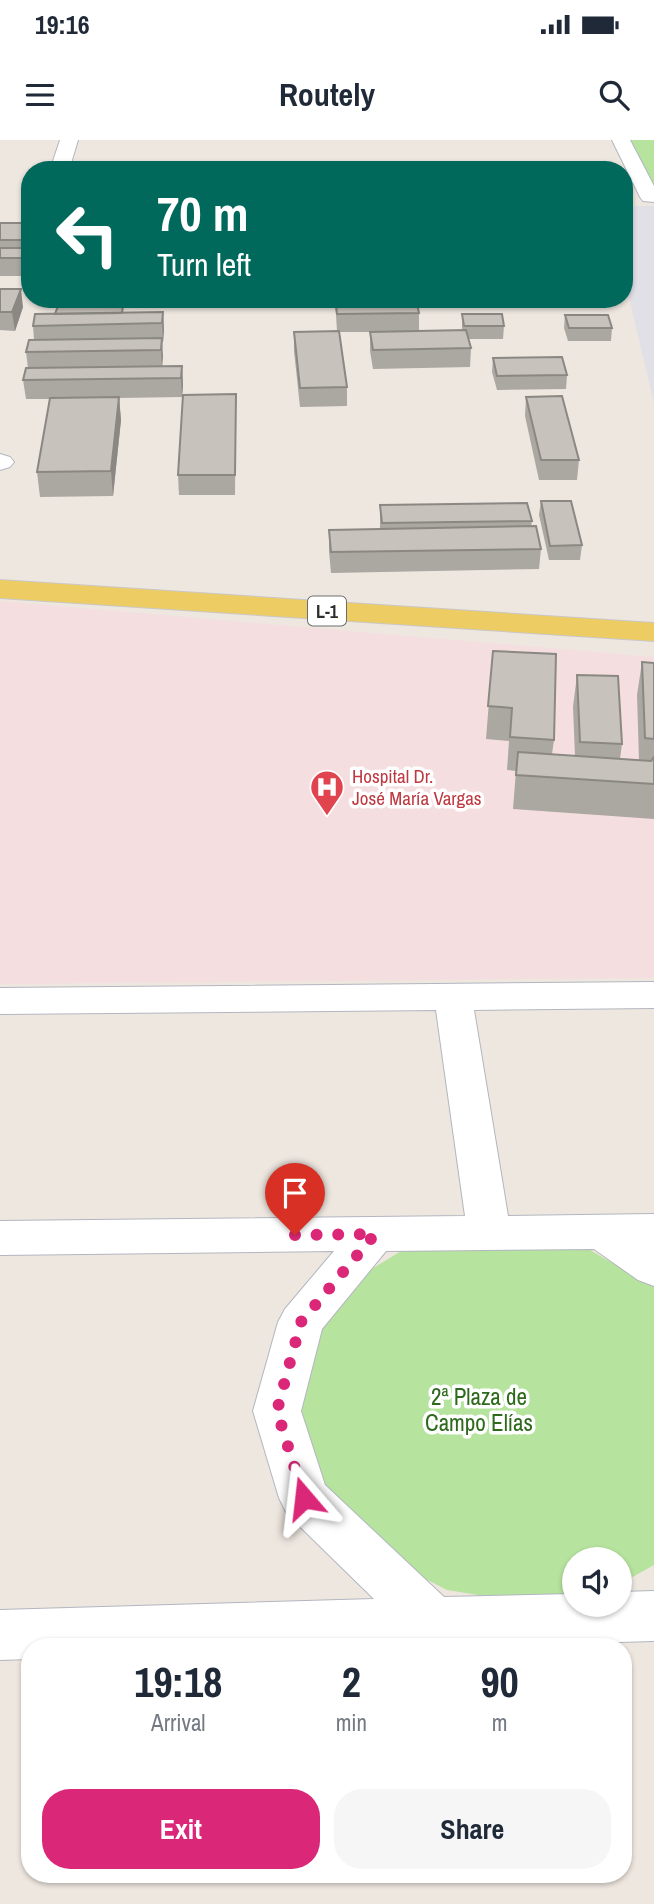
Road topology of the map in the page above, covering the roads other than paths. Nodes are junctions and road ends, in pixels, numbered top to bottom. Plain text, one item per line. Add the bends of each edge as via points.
1 (69, 140) edge
2 (621, 140) edge
3 (62, 161) edge
4 (632, 161) edge
5 (633, 162) edge
6 (633, 197) edge
7 (652, 197) edge
8 (0, 575) edge
9 (0, 589) edge
10 (654, 617) edge
11 (654, 632) edge
12 (654, 995) edge
13 (453, 997) junction
14 (0, 1001) edge
15 (654, 1231) edge
16 (603, 1232) junction
17 (489, 1233) junction
18 (375, 1234) junction
19 (0, 1238) edge
20 (654, 1268) edge
21 (654, 1616) edge
22 (434, 1623) junction
23 (0, 1635) edge

1 - 3 street
2 - 4 street
5 - 7 street
6 - 7 street
8 - 10 main road, L-1
9 - 11 main road, L-1
12 - 13 street
13 - 14 street
13 - 17 street
15 - 16 street
16 - 17 street
16 - 20 street
17 - 18 street
18 - 19 street
18 - 22 street via 301,1322 277,1411 304,1498
21 - 22 street
22 - 23 street

